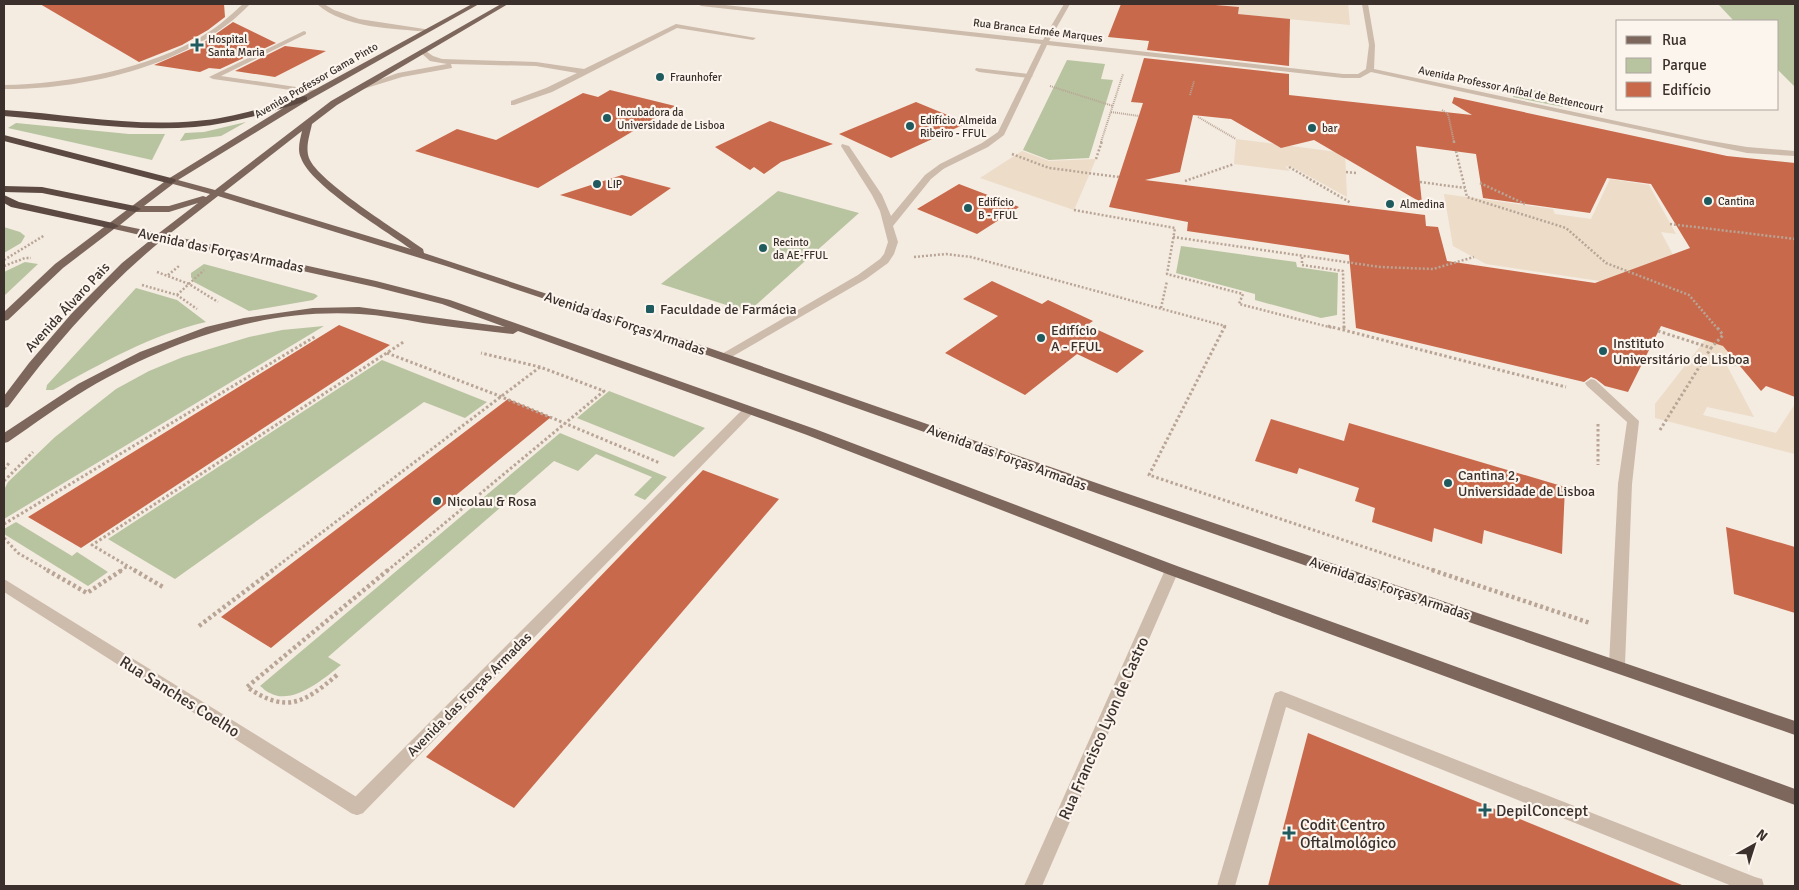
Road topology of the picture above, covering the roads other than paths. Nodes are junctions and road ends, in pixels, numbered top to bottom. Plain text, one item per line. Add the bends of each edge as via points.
1 (247, 4) edge
2 (320, 4) edge
3 (476, 4) edge
4 (505, 4) edge
5 (701, 4) edge
6 (1067, 4) edge
7 (1365, 4) edge
8 (428, 30) junction
9 (304, 33) dead end
10 (754, 38) dead end
11 (1044, 42) junction
12 (423, 51) junction
13 (466, 64) junction
14 (141, 65) junction
15 (981, 66) dead end
16 (1370, 70) junction
17 (586, 72) junction
18 (1031, 72) junction
19 (4, 80) edge
20 (4, 87) edge
21 (354, 90) junction
22 (316, 92) junction
23 (304, 99) junction
24 (514, 103) dead end
25 (4, 113) edge
26 (309, 121) junction
27 (4, 138) edge
28 (845, 146) dead end
29 (1795, 154) edge
30 (171, 181) junction
31 (4, 189) edge
32 (216, 192) junction
33 (4, 198) edge
34 (135, 208) junction
35 (889, 225) junction
36 (113, 226) junction
37 (160, 237) junction
38 (429, 258) junction
39 (4, 318) edge
40 (540, 335) junction
41 (724, 357) junction
42 (1591, 383) dead end
43 (4, 404) edge
44 (750, 410) junction
45 (4, 439) edge
46 (1172, 570) junction
47 (4, 585) edge
48 (1616, 665) junction
49 (1795, 728) edge
50 (1795, 796) edge
51 (357, 807) joint
52 (1033, 886) edge
53 (1226, 886) edge
54 (1755, 886) edge

1 - 14 street via 212,33
2 - 8 street via 330,11 368,22
3 - 8 main road, Avenida Professor Gama Pinto
4 - 12 main road
5 - 11 street, Rua Branca Edmée Marques
6 - 11 street
7 - 16 street via 1372,45
8 - 22 main road, Avenida Professor Gama Pinto
9 - 22 street via 213,77
10 - 17 street via 676,26
11 - 16 street, Rua Branca Edmée Marques via 1347,76 1362,75
11 - 18 street
12 - 13 street via 435,60
12 - 21 main road
13 - 17 street via 536,64
13 - 21 street via 401,75
14 - 19 street via 62,79
14 - 20 street via 92,79
15 - 18 street
16 - 29 street, Avenida Professor Aníbal de Bettencourt via 1705,142
17 - 24 street
18 - 35 street via 1001,133 928,178
21 - 26 main road
22 - 23 main road, Avenida Professor Gama Pinto
23 - 25 highway via 254,114 180,125
23 - 30 main road, Avenida Professor Gama Pinto
26 - 32 main road
26 - 38 main road via 304,141 305,159 312,169 327,184
27 - 30 highway, Avenida das Forças Armadas
28 - 35 street via 880,200
30 - 32 main road, Avenida das Forças Armadas
30 - 34 main road, Avenida Professor Gama Pinto
31 - 34 highway, Avenida das Forças Armadas via 42,190
32 - 34 main road, Avenida das Forças Armadas via 188,205 168,209
32 - 37 main road, Avenida Álvaro Pais
32 - 38 main road, Avenida das Forças Armadas
33 - 36 highway, Avenida das Forças Armadas via 15,205
34 - 36 main road, Avenida Álvaro Pais
35 - 41 street via 892,248 884,260
36 - 37 main road, Avenida das Forças Armadas
36 - 39 main road, Avenida Álvaro Pais via 60,266
37 - 40 main road, Avenida das Forças Armadas via 446,302
37 - 43 main road, Avenida Álvaro Pais via 126,265 76,315
38 - 41 main road, Avenida das Forças Armadas
40 - 44 main road, Avenida das Forças Armadas
40 - 45 main road via 349,310 264,316 216,328 140,355 81,387
41 - 48 main road, Avenida das Forças Armadas via 1138,504
42 - 48 street via 1634,421 1625,484
44 - 46 main road, Avenida das Forças Armadas
44 - 51 street, Avenida das Forças Armadas
46 - 50 main road, Avenida das Forças Armadas
46 - 52 street, Rua Francisco Lyon de Castro
47 - 51 street, Rua Sanches Coelho
48 - 49 main road, Avenida das Forças Armadas
53 - 54 street via 1282,698

